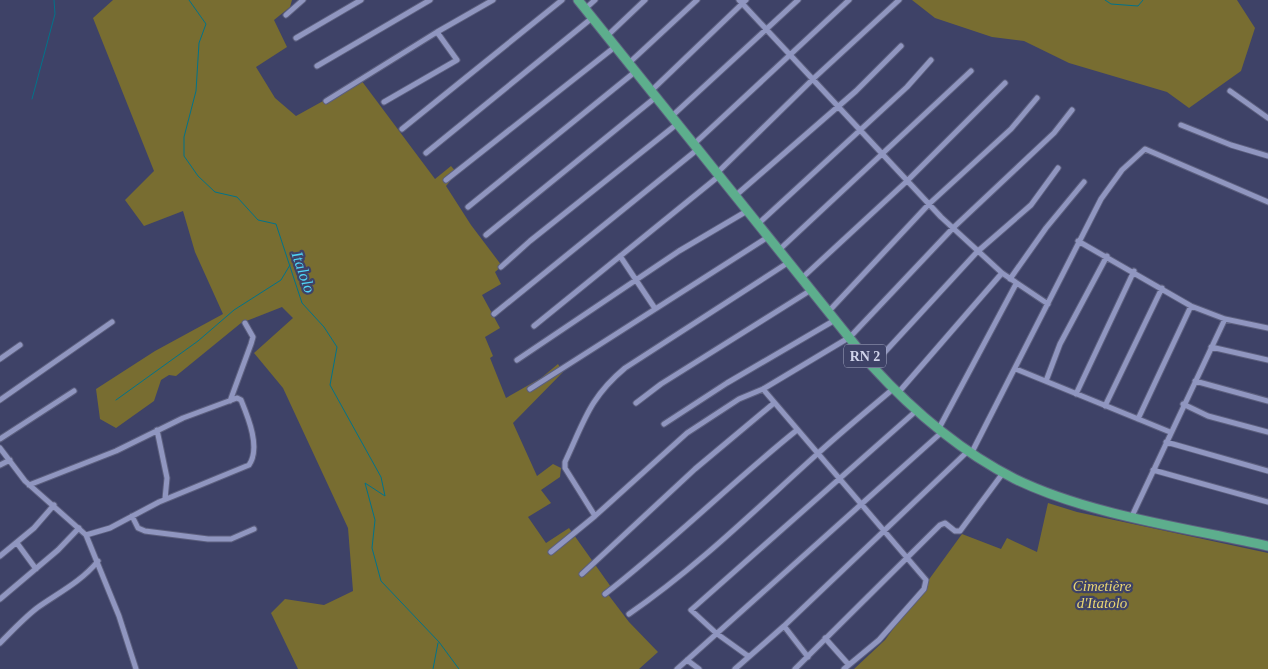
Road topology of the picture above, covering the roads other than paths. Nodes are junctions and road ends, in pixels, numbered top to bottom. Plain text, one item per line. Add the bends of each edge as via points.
1 (303, 0) edge
2 (361, 0) edge
3 (430, 0) edge
4 (493, 0) edge
5 (562, 0) edge
6 (578, 0) edge
7 (595, 0) edge
8 (646, 0) edge
9 (697, 0) edge
10 (798, 0) edge
11 (849, 0) edge
12 (899, 0) edge
13 (743, 1) edge
14 (585, 9) junction
15 (286, 15) dead end
16 (592, 18) junction
17 (767, 29) junction
18 (437, 32) junction
19 (607, 36) junction
20 (296, 38) dead end
21 (616, 46) junction
22 (901, 46) dead end
23 (791, 55) junction
24 (931, 60) dead end
25 (629, 63) junction
26 (317, 66) dead end
27 (636, 71) junction
28 (971, 72) dead end
29 (812, 79) junction
30 (1005, 83) dead end
31 (1230, 91) dead end
32 (654, 94) junction
33 (1037, 98) dead end
34 (326, 101) dead end
35 (384, 102) dead end
36 (838, 106) junction
37 (1072, 110) dead end
38 (1268, 118) edge
39 (674, 120) junction
40 (1181, 125) dead end
41 (402, 129) dead end
42 (859, 130) junction
43 (696, 147) junction
44 (426, 153) dead end
45 (882, 154) junction
46 (1268, 156) edge
47 (1058, 168) dead end
48 (718, 174) junction
49 (446, 180) dead end
50 (907, 181) junction
51 (1084, 182) dead end
52 (735, 196) junction
53 (1268, 202) edge
54 (929, 204) junction
55 (468, 207) dead end
56 (748, 211) junction
57 (758, 224) junction
58 (953, 228) junction
59 (486, 235) dead end
60 (768, 237) junction
61 (1078, 241) junction
62 (779, 250) junction
63 (977, 252) junction
64 (620, 256) junction
65 (1107, 256) junction
66 (789, 262) junction
67 (500, 267) dead end
68 (1134, 271) junction
69 (1002, 273) junction
70 (802, 278) junction
71 (636, 279) junction
72 (1010, 279) junction
73 (1016, 284) junction
74 (1162, 288) junction
75 (811, 290) junction
76 (1048, 304) junction
77 (1191, 306) junction
78 (654, 307) junction
79 (829, 311) junction
80 (494, 314) dead end
81 (1225, 319) junction
82 (836, 320) junction
83 (112, 322) dead end
84 (245, 323) dead end
85 (534, 326) dead end
86 (1268, 328) edge
87 (850, 337) junction
88 (20, 346) dead end
89 (1211, 347) junction
90 (0, 359) edge
91 (517, 360) dead end
92 (1268, 360) edge
93 (872, 366) junction
94 (1016, 369) junction
95 (1046, 381) junction
96 (1195, 381) junction
97 (530, 389) dead end
98 (763, 389) junction
99 (74, 391) dead end
100 (895, 391) junction
101 (1076, 394) junction
102 (0, 400) edge
103 (1268, 400) edge
104 (230, 401) junction
105 (636, 403) dead end
106 (774, 403) junction
107 (1183, 404) junction
108 (1105, 406) junction
109 (916, 410) junction
110 (1138, 419) junction
111 (664, 424) dead end
112 (157, 430) junction
113 (796, 430) junction
114 (940, 431) junction
115 (1170, 432) junction
116 (1268, 432) edge
117 (0, 439) edge
118 (1166, 442) junction
119 (2, 451) edge
120 (970, 452) junction
121 (817, 454) junction
122 (10, 460) junction
123 (0, 463) edge
124 (1153, 470) junction
125 (1268, 471) edge
126 (1003, 473) junction
127 (839, 479) junction
128 (28, 485) junction
129 (165, 499) junction
130 (1268, 502) edge
131 (54, 505) junction
132 (861, 506) junction
133 (132, 516) junction
134 (595, 516) junction
135 (1132, 516) junction
136 (79, 528) junction
137 (254, 529) dead end
138 (884, 531) junction
139 (86, 535) junction
140 (17, 542) junction
141 (1268, 546) edge
142 (551, 552) dead end
143 (0, 556) edge
144 (908, 558) junction
145 (98, 561) junction
146 (36, 569) junction
147 (582, 574) dead end
148 (606, 594) dead end
149 (0, 600) edge
150 (629, 614) dead end
151 (784, 626) junction
152 (716, 633) junction
153 (825, 638) junction
154 (0, 642) edge
155 (748, 656) junction
156 (808, 657) junction
157 (687, 660) junction
158 (849, 664) junction
159 (136, 669) edge
160 (677, 669) edge
161 (699, 669) edge
162 (735, 669) edge
163 (794, 669) edge
164 (844, 669) edge

1 - 15 street
2 - 20 street
3 - 26 street
4 - 18 street
5 - 41 street
6 - 14 highway, RN 2
7 - 14 street
8 - 19 street
9 - 25 street
10 - 17 street
11 - 23 street
12 - 29 street
13 - 17 street
13 - 32 street
14 - 16 highway, RN 2
16 - 19 highway, RN 2
16 - 44 street
17 - 23 street
17 - 39 street
18 - 34 street
18 - 35 street via 457,60
19 - 21 highway, RN 2
21 - 25 highway, RN 2
21 - 49 street
22 - 36 street
23 - 29 street
23 - 43 street
24 - 42 street via 907,87
25 - 27 highway, RN 2
27 - 32 highway, RN 2
27 - 55 street
28 - 45 street
29 - 36 street
29 - 48 street
30 - 50 street
31 - 38 street
32 - 39 highway, RN 2
32 - 59 street
33 - 54 street via 1011,129
36 - 42 street
36 - 52 street
37 - 58 street via 1048,140
39 - 43 highway, RN 2
39 - 67 street
40 - 46 street
42 - 45 street
42 - 57 street
43 - 48 highway, RN 2
43 - 80 street
45 - 50 street
45 - 62 street
47 - 63 street via 1031,205
48 - 52 highway, RN 2
48 - 64 street
50 - 54 street
50 - 70 street
51 - 72 street
52 - 56 highway, RN 2
53 - 61 street via 1145,149 1111,183
54 - 58 street
54 - 79 street
56 - 57 highway, RN 2
56 - 71 street
57 - 60 highway, RN 2
58 - 63 street
58 - 87 street
60 - 62 highway, RN 2
60 - 78 street
61 - 65 street
61 - 76 street
62 - 66 highway, RN 2
63 - 69 street
63 - 93 street
64 - 71 street
64 - 85 street
65 - 68 street
65 - 95 street via 1060,344
66 - 70 highway, RN 2
66 - 134 street via 625,368 602,388 588,409 565,462 565,468
68 - 74 street
68 - 101 street
69 - 72 street
69 - 100 street
70 - 75 highway, RN 2
71 - 78 street
71 - 91 street
72 - 73 street
73 - 76 street
73 - 114 street
74 - 77 street
74 - 108 street
75 - 79 highway, RN 2
75 - 105 street
76 - 94 street
77 - 81 street
77 - 110 street
78 - 97 street
79 - 82 highway, RN 2
81 - 86 street
81 - 89 street
82 - 87 highway, RN 2
82 - 111 street
83 - 102 street
84 - 104 street via 253,337
87 - 93 highway, RN 2
87 - 98 street
88 - 90 street
89 - 92 street
89 - 96 street
93 - 100 highway, RN 2
94 - 95 street
94 - 120 street
95 - 101 street
96 - 103 street
96 - 107 street
98 - 106 street
98 - 134 street via 739,399 687,432
99 - 117 street
100 - 109 highway, RN 2
100 - 121 street
101 - 108 street
104 - 112 street
104 - 129 street via 239,398 245,410 253,440 251,462 246,467
106 - 113 street
106 - 147 street via 695,469
107 - 115 street
107 - 116 street via 1208,416
108 - 110 street
109 - 114 highway, RN 2
109 - 127 street
110 - 115 street
112 - 128 street via 116,451
112 - 129 street via 167,478
113 - 121 street
113 - 148 street
114 - 120 highway, RN 2
114 - 132 street
115 - 118 street
118 - 124 street
118 - 125 street
119 - 122 street
119 - 123 street
120 - 126 highway, RN 2
120 - 138 street
121 - 127 street
121 - 150 street via 668,587
122 - 123 street
122 - 128 street
124 - 130 street
124 - 135 street
126 - 135 highway, RN 2 via 1076,503
126 - 144 street via 960,531 942,523
127 - 132 street
127 - 152 street via 691,610
128 - 131 street
129 - 133 street
131 - 136 street
131 - 140 street
132 - 138 street
132 - 152 street
133 - 137 street via 138,528 144,531 208,539 231,539
133 - 139 street via 110,528
134 - 142 street
135 - 141 highway, RN 2
136 - 139 street
136 - 146 street
138 - 144 street
138 - 151 street
139 - 145 street
140 - 143 street
140 - 146 street
144 - 153 street
144 - 158 street via 926,580 924,589 879,640
145 - 154 street via 85,575 36,609
145 - 159 street
146 - 149 street
151 - 155 street
151 - 156 street
152 - 155 street
152 - 157 street
153 - 156 street
153 - 158 street
155 - 162 street
156 - 163 street
157 - 160 street
157 - 161 street
158 - 164 street

